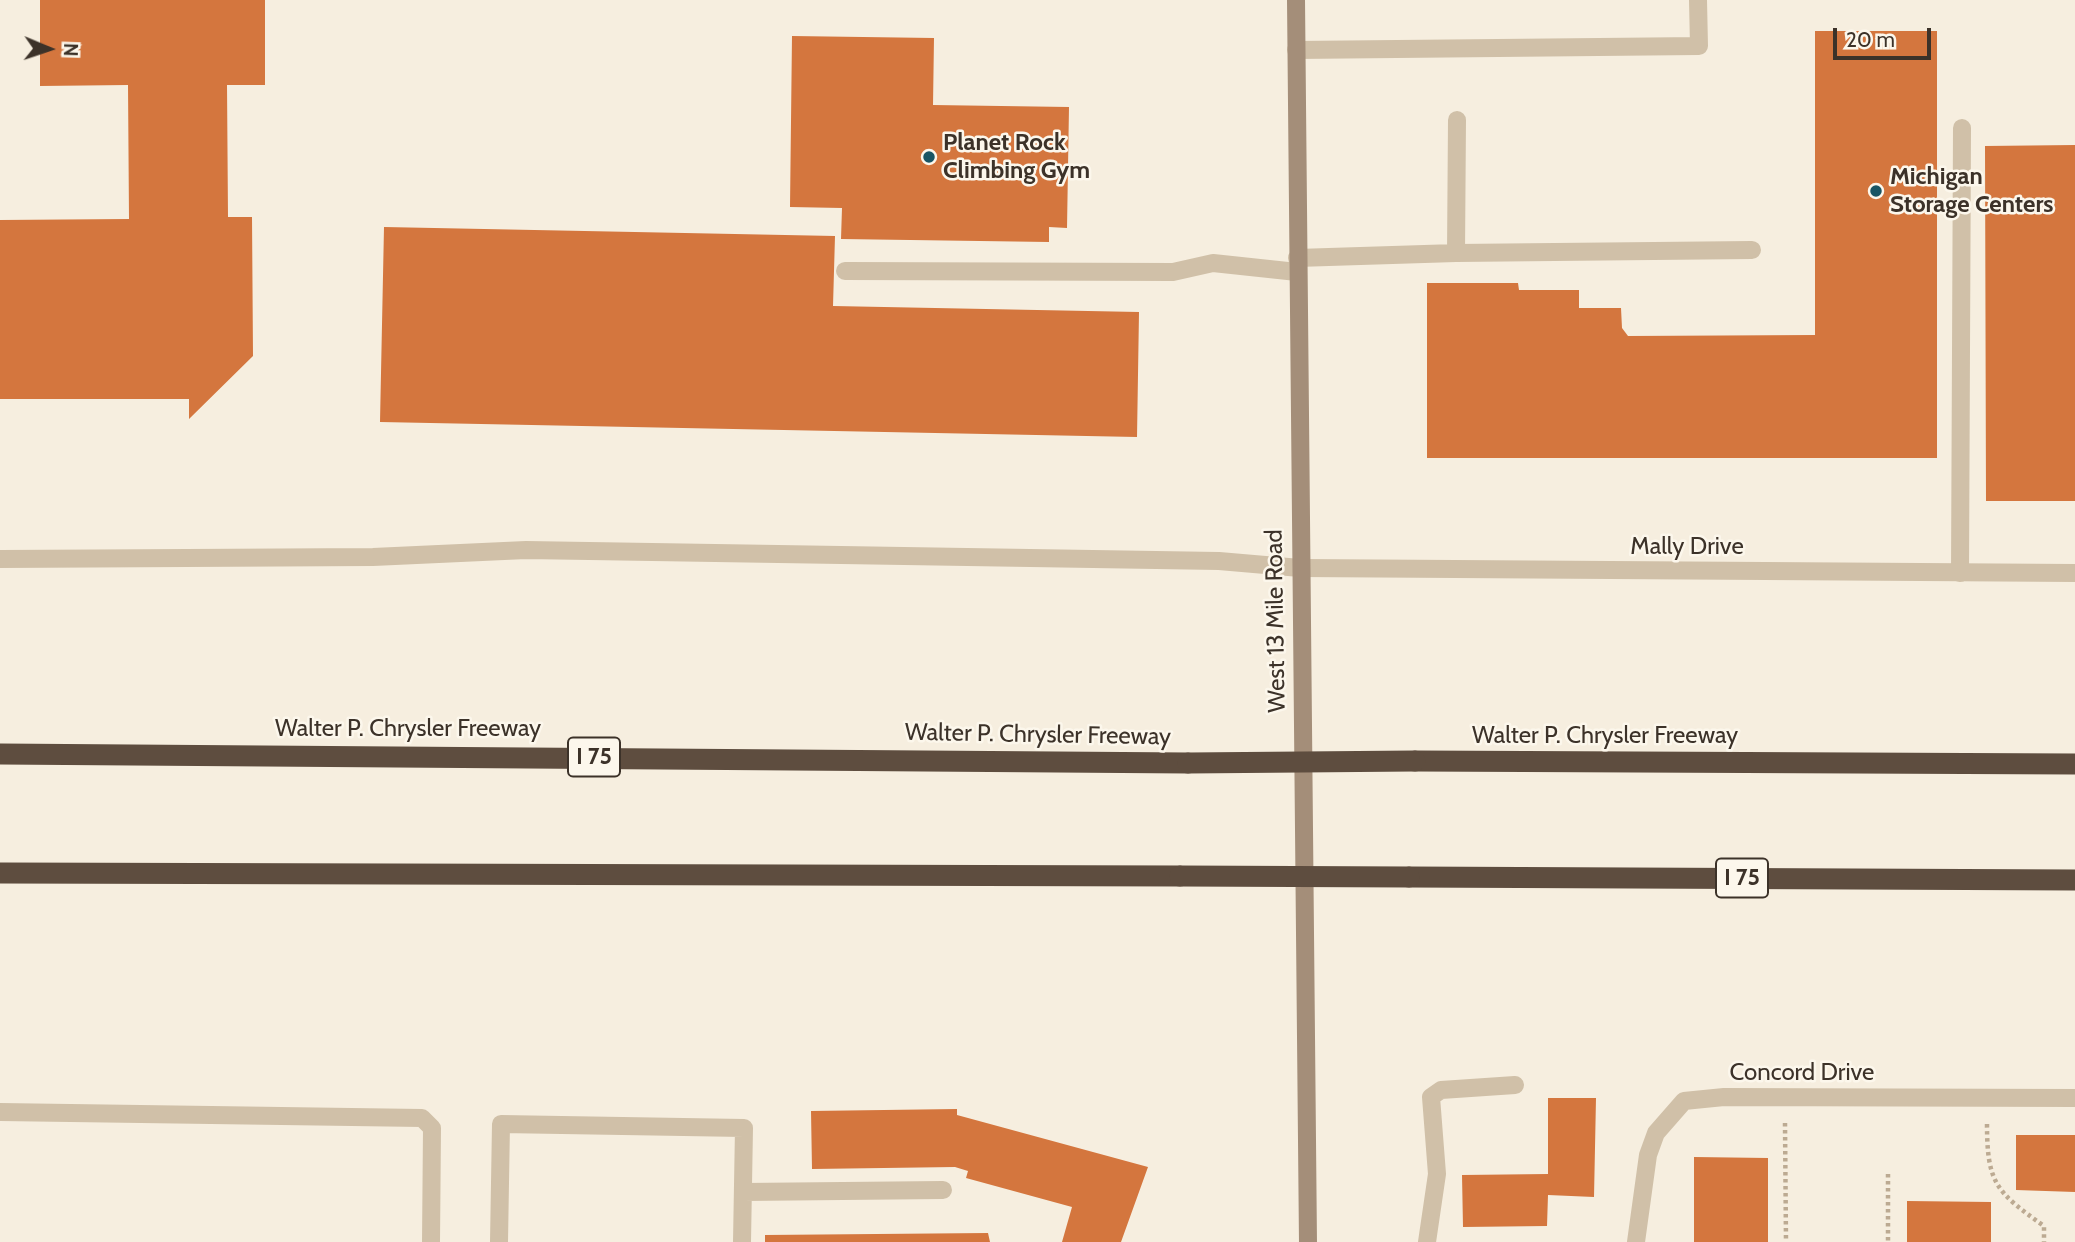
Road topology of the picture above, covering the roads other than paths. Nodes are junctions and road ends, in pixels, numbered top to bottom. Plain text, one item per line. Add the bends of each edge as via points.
1 (1296, 0) edge
2 (1698, 0) edge
3 (1296, 50) junction
4 (1457, 120) dead end
5 (1962, 128) dead end
6 (1752, 250) dead end
7 (1456, 253) junction
8 (1297, 265) junction
9 (845, 271) dead end
10 (0, 559) edge
11 (1300, 568) junction
12 (1960, 573) junction
13 (2075, 573) edge
14 (0, 754) edge
15 (2075, 764) edge
16 (0, 873) edge
17 (2075, 880) edge
18 (1515, 1085) dead end
19 (2075, 1098) edge
20 (0, 1112) edge
21 (943, 1191) dead end
22 (743, 1192) junction
23 (431, 1242) edge
24 (499, 1242) edge
25 (742, 1242) edge
26 (1308, 1242) edge
27 (1427, 1242) edge
28 (1636, 1242) edge

1 - 3 main road, West 13 Mile Road
2 - 3 street via 1699,46
3 - 8 main road, West 13 Mile Road
4 - 7 street
5 - 12 street
6 - 7 street
7 - 8 street
8 - 9 street via 1213,262 1173,272
8 - 11 main road, West 13 Mile Road
10 - 11 street, Mally Drive via 373,557 526,550 1219,561
11 - 12 street, Mally Drive
11 - 26 main road, West 13 Mile Road
12 - 13 street, Mally Drive
14 - 15 highway, Walter P. Chrysler Freeway / I 75, bridge
16 - 17 highway, I 75, bridge
18 - 27 street via 1441,1090 1431,1097 1437,1174
19 - 28 street, Concord Drive via 1724,1097 1684,1101 1656,1133 1648,1155
20 - 23 street via 422,1118 432,1128
21 - 22 street
22 - 24 street via 744,1128 501,1124
22 - 25 street

